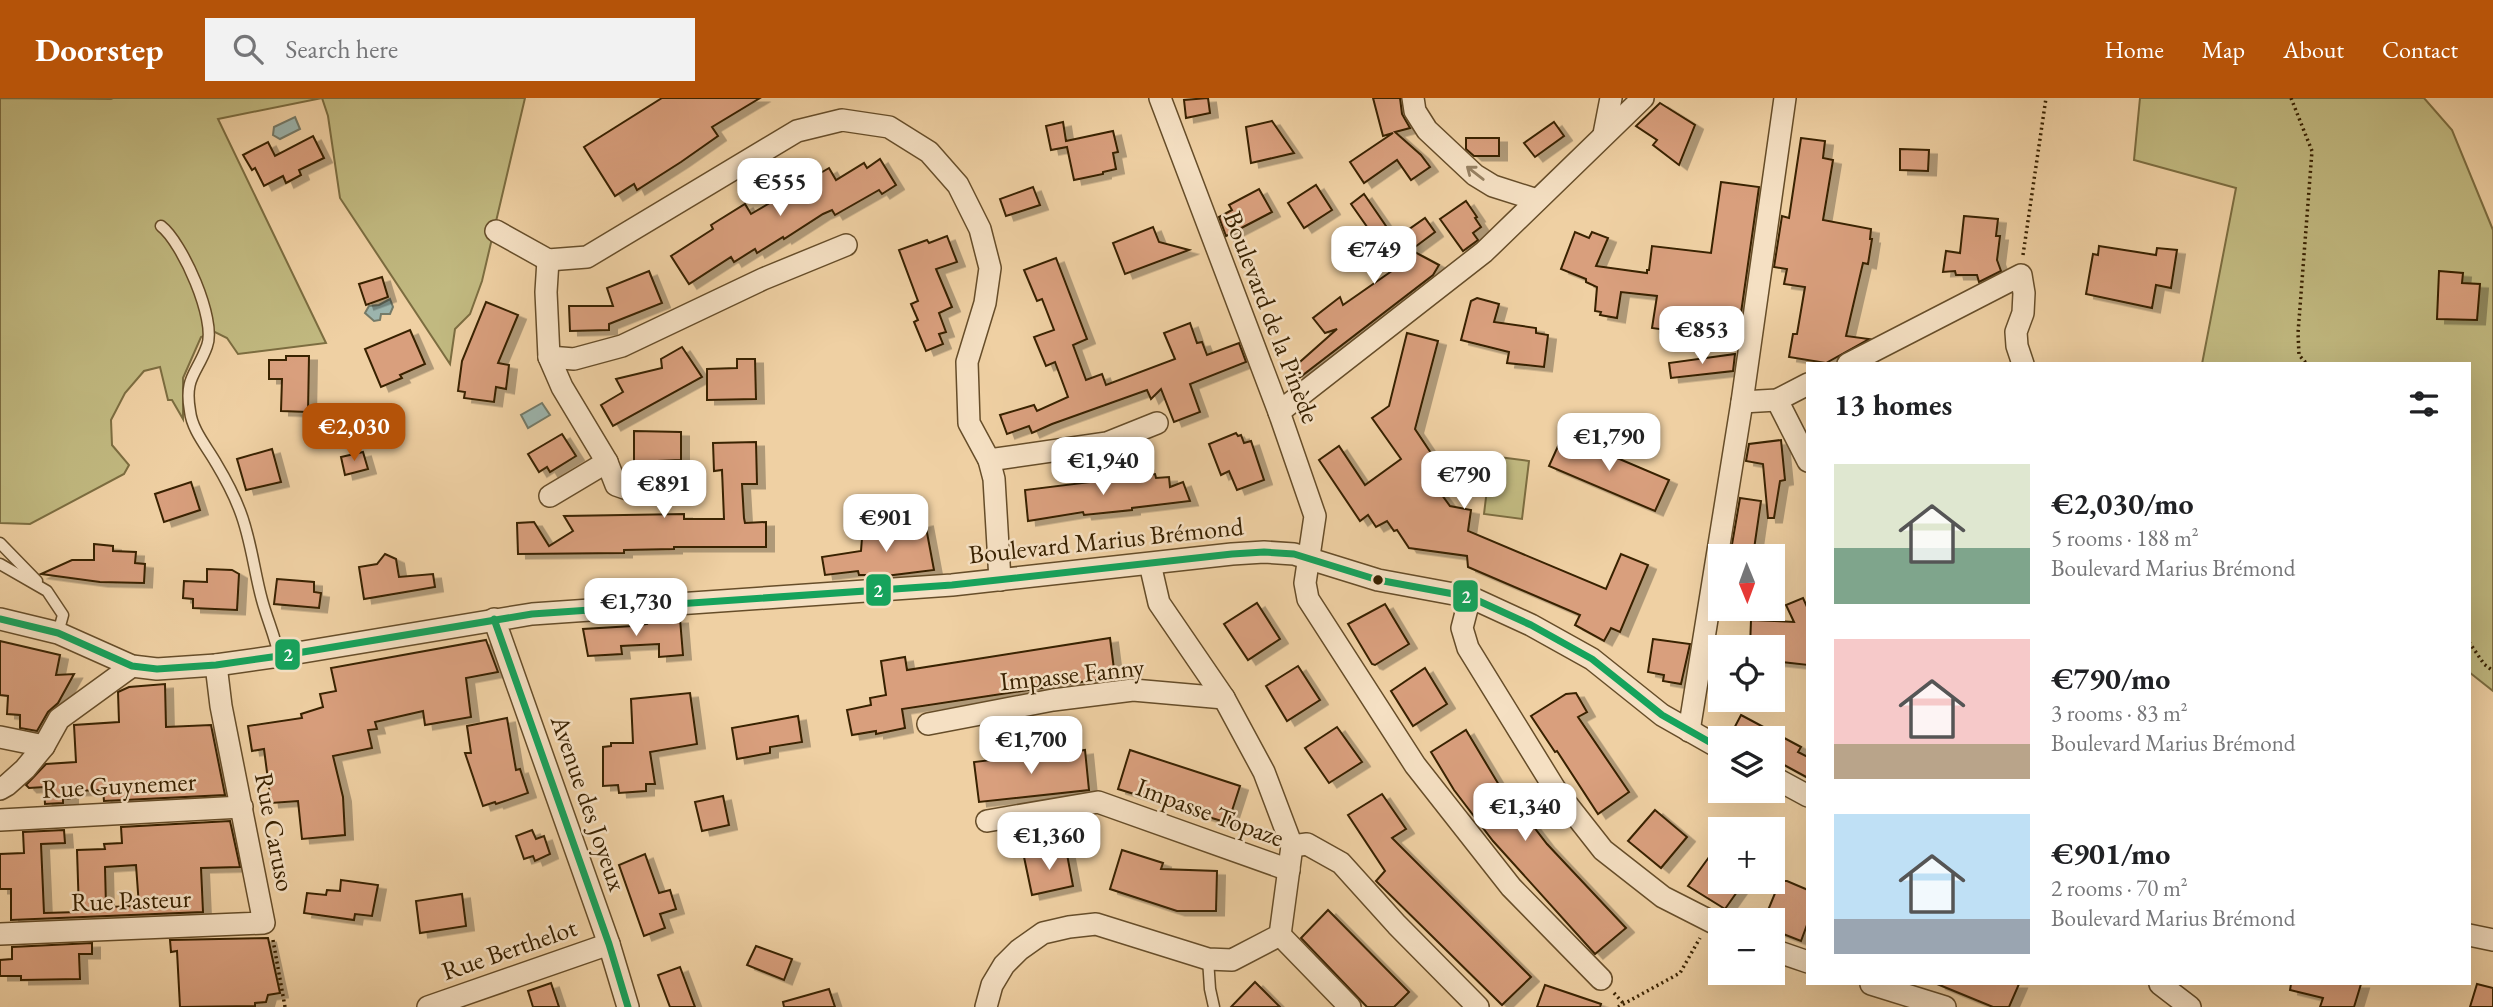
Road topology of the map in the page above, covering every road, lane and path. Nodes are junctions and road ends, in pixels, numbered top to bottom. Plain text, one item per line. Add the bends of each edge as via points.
1 (1160, 98) edge
2 (1413, 98) edge
3 (1611, 98) edge
4 (1643, 98) edge
5 (1785, 98) edge
6 (2046, 98) edge
7 (2291, 98) edge
8 (1604, 134) junction
9 (1536, 200) junction
10 (161, 226) dead end
11 (496, 231) dead end
12 (846, 245) dead end
13 (548, 260) junction
14 (2021, 275) junction
15 (549, 357) junction
16 (1851, 362) edge
17 (2022, 362) edge
18 (2305, 362) edge
19 (1806, 385) edge
20 (1777, 400) junction
21 (1742, 402) junction
22 (1279, 412) junction
23 (1157, 423) dead end
24 (1806, 457) edge
25 (989, 460) junction
26 (607, 463) junction
27 (694, 489) dead end
28 (550, 496) dead end
29 (0, 543) edge
30 (1309, 558) junction
31 (0, 564) edge
32 (1150, 564) junction
33 (1000, 580) junction
34 (47, 591) junction
35 (1470, 597) junction
36 (0, 619) edge
37 (494, 619) junction
38 (58, 633) junction
39 (2471, 645) edge
40 (279, 656) junction
41 (216, 665) junction
42 (132, 666) junction
43 (2493, 671) edge
44 (1224, 698) junction
45 (928, 724) dead end
46 (1689, 731) junction
47 (0, 737) edge
48 (1708, 741) edge
49 (44, 746) junction
50 (1785, 784) edge
51 (0, 789) edge
52 (1806, 795) edge
53 (242, 807) junction
54 (0, 820) edge
55 (987, 821) dead end
56 (1292, 846) junction
57 (1289, 870) junction
58 (1708, 920) edge
59 (264, 923) junction
60 (1708, 933) edge
61 (0, 934) edge
62 (1280, 935) junction
63 (2471, 935) edge
64 (2493, 940) edge
65 (609, 944) junction
66 (1785, 954) edge
67 (1209, 959) junction
68 (1806, 961) edge
69 (1601, 979) dead end
70 (1874, 985) edge
71 (2161, 985) edge
72 (285, 1007) edge
73 (428, 1007) edge
74 (628, 1007) edge
75 (986, 1007) edge
76 (1214, 1007) edge
77 (1350, 1007) edge
78 (1478, 1007) edge
79 (1618, 1007) edge
80 (1945, 1007) edge
81 (2190, 1007) edge

1 - 22 street, Boulevard de la Pinède
9 -> 2 street via 1475,175 1427,130
3 - 8 street
4 - 8 street
5 - 21 street
6 - 14 path
7 - 18 path via 2312,151 2298,333
8 - 9 street
9 - 22 street via 1484,252
10 - 40 lane via 171,233 186,259 209,336 190,379 190,415 243,520
11 - 13 street
12 - 15 street via 622,346 574,359
13 - 15 street
13 - 25 street via 586,257 797,131 842,120 890,127 929,152 958,185 980,229 990,268 967,374 969,423
14 - 16 street
14 - 17 street via 2024,293 2017,346
15 - 26 street
19 - 20 street
20 - 21 street
20 - 24 street
21 - 46 street
22 - 30 street, Boulevard de la Pinède via 1315,516
23 - 25 street via 1107,443
25 - 33 street
26 - 27 street via 616,485 636,492
26 - 28 street
29 - 34 lane
30 - 32 street, Boulevard Marius Brémond via 1265,552
30 - 35 street, Boulevard Marius Brémond via 1378,580
30 - 69 street, Boulevard de la Pinède via 1308,599 1415,765 1511,887
31 - 34 lane
32 - 33 street, Boulevard Marius Brémond
32 - 44 street via 1159,603
33 - 37 street, Boulevard Marius Brémond
34 - 38 lane via 63,615
35 - 46 street, Boulevard Marius Brémond via 1592,659
35 - 58 street via 1462,628 1468,648 1555,789 1603,850 1663,897
36 - 38 street, Boulevard Marius Brémond
37 - 40 street, Boulevard Marius Brémond
37 - 65 street, Avenue des Joyeux
38 - 42 street, Boulevard Marius Brémond
39 - 43 path
40 - 41 street, Boulevard Marius Brémond
41 - 42 street, Boulevard Marius Brémond
41 - 53 street, Rue Caruso
42 - 49 street via 59,719
44 - 45 street, Impasse Fanny via 1133,690
44 - 56 street via 1264,772
46 - 48 street, Boulevard Marius Brémond
47 - 49 street
49 - 51 street
50 - 52 street
53 - 54 street, Rue Guynemer
53 - 59 street, Rue Caruso
55 - 57 street, Impasse Topaze via 1098,802
56 - 57 street
56 - 78 street via 1307,844 1340,863
57 - 62 street
59 - 61 street, Rue Pasteur
59 - 72 path, Rue Caruso via 273,939
60 - 79 path via 1680,974
62 - 67 street via 1232,960
62 - 77 street
63 - 64 street
65 - 73 street, Rue Berthelot
65 - 74 street, Avenue des Joyeux
66 - 68 street
67 - 75 street via 1096,924 1069,927 1043,933 1019,950 992,985
67 - 76 lane
70 - 80 street
71 - 81 street

